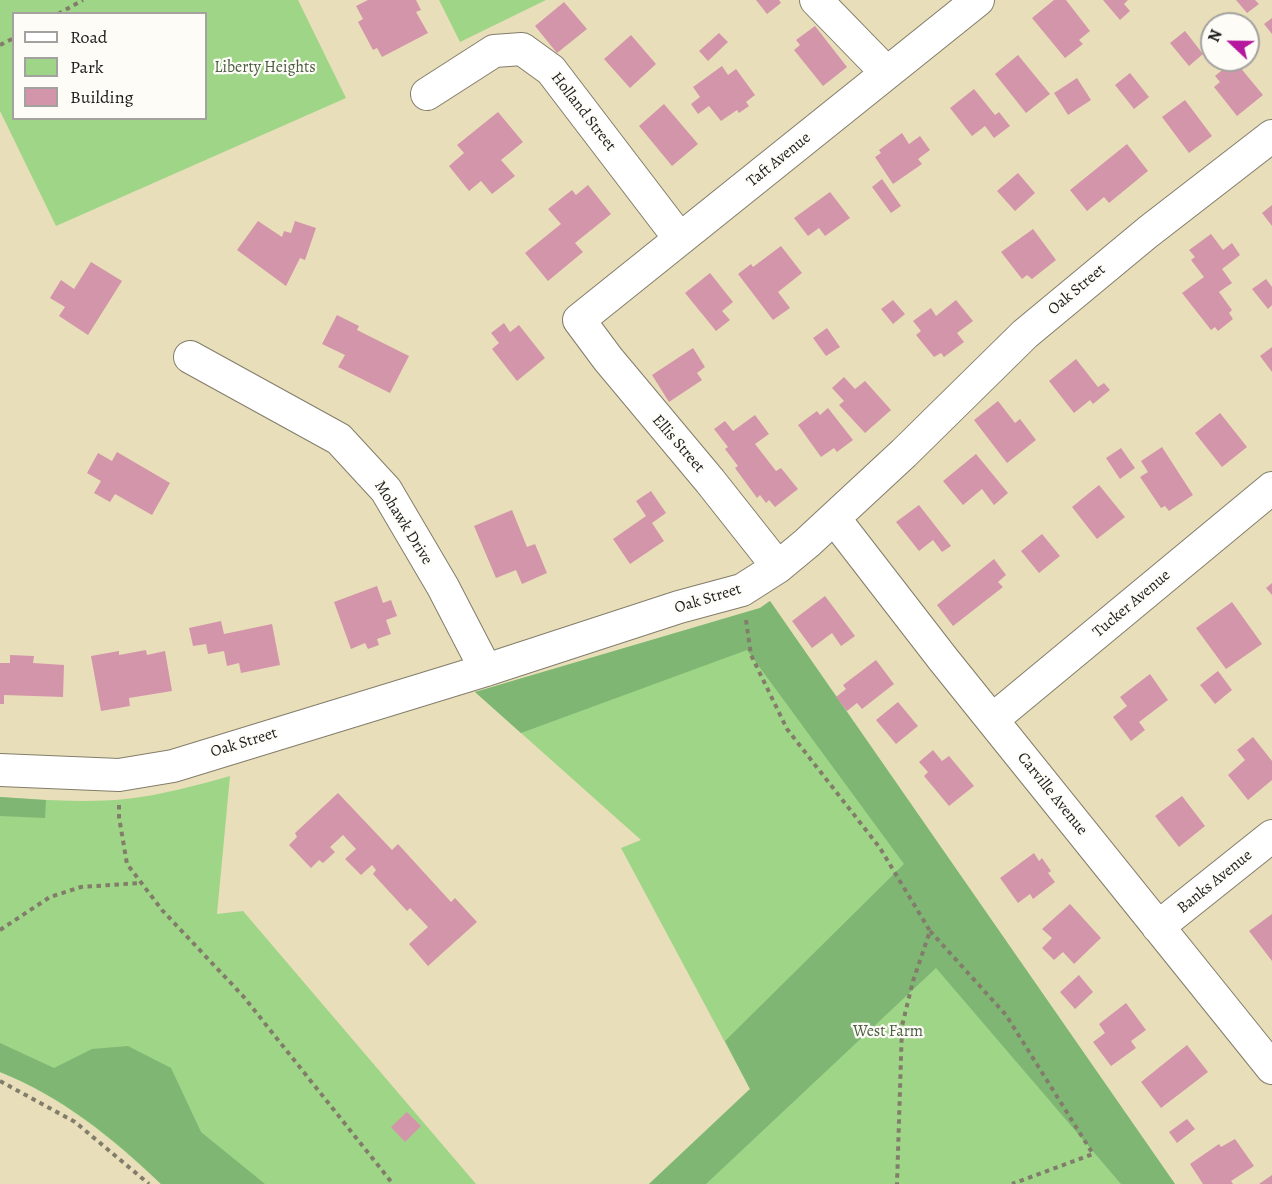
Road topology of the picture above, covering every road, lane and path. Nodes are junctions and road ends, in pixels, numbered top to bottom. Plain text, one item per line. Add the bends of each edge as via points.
1 (83, 0) edge
2 (816, 0) edge
3 (978, 0) edge
4 (62, 12) edge
5 (887, 73) junction
6 (427, 94) dead end
7 (1272, 136) edge
8 (680, 239) junction
9 (579, 320) joint
10 (190, 357) dead end
11 (1272, 488) edge
12 (834, 518) junction
13 (777, 567) junction
14 (742, 590) junction
15 (486, 670) junction
16 (992, 720) junction
17 (0, 770) edge
18 (119, 775) junction
19 (1272, 836) edge
20 (141, 883) junction
21 (1158, 927) junction
22 (0, 930) edge
23 (930, 931) junction
24 (1272, 1068) edge
25 (0, 1081) edge
26 (149, 1184) edge
27 (393, 1184) edge
28 (897, 1184) edge
29 (1012, 1184) edge

1 - 4 path
2 - 5 street
3 - 5 street, Taft Avenue
5 - 8 street, Taft Avenue
6 - 8 street, Holland Street via 494,51 522,49 551,70
7 - 12 street, Oak Street via 1025,334
8 - 9 street, Taft Avenue
9 - 13 street, Ellis Street
10 - 15 street, Mohawk Drive via 339,439 386,490
11 - 16 street, Tucker Avenue
12 - 13 street, Oak Street
12 - 16 street, Carville Avenue
13 - 14 street, Oak Street
14 - 15 street, Oak Street
14 - 23 path via 752,655 787,729 879,848
15 - 18 street, Oak Street via 173,766
16 - 21 street, Carville Avenue
17 - 18 street, Oak Street
18 - 20 path via 118,817 128,864
19 - 21 street, Banks Avenue
20 - 22 path via 81,887 50,897
20 - 27 path via 243,996
21 - 24 street, Carville Avenue
23 - 28 path via 902,1026
23 - 29 path via 1006,1015 1093,1154
25 - 26 path via 75,1122

